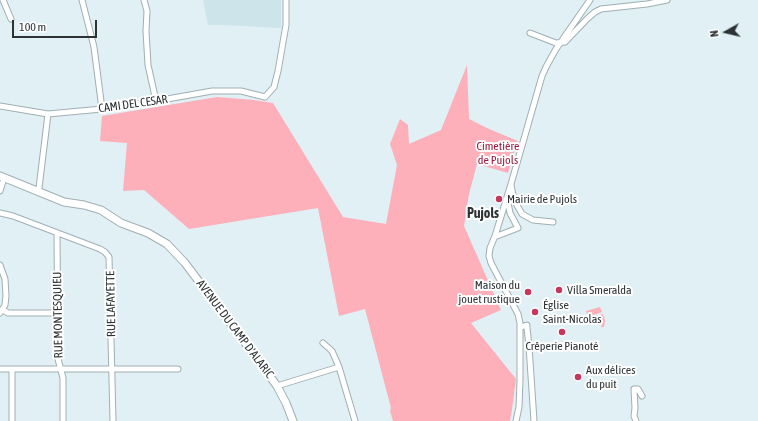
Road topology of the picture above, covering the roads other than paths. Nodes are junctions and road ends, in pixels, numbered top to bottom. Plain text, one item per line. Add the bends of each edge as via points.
1 (3, 0) edge
2 (82, 0) edge
3 (144, 0) edge
4 (286, 0) edge
5 (590, 0) edge
6 (667, 0) edge
7 (11, 19) dead end
8 (530, 33) dead end
9 (562, 42) junction
10 (156, 101) junction
11 (0, 106) edge
12 (102, 109) junction
13 (48, 114) junction
14 (2, 177) edge
15 (511, 184) junction
16 (0, 191) edge
17 (38, 191) junction
18 (507, 197) junction
19 (0, 213) edge
20 (553, 222) dead end
21 (57, 233) junction
22 (495, 236) junction
23 (0, 265) edge
24 (1, 312) edge
25 (58, 313) junction
26 (521, 326) junction
27 (323, 343) dead end
28 (339, 367) junction
29 (112, 368) junction
30 (178, 368) dead end
31 (0, 369) edge
32 (61, 369) junction
33 (12, 370) junction
34 (276, 386) junction
35 (642, 396) dead end
36 (12, 421) edge
37 (63, 421) edge
38 (113, 421) edge
39 (293, 421) edge
40 (355, 421) edge
41 (516, 421) edge
42 (534, 421) edge
43 (636, 421) edge

1 - 7 street
2 - 12 street via 94,47
3 - 10 street via 147,11 148,65
4 - 10 street, CAMI DEL CESAR via 286,26 278,71 274,87 265,98 241,91 212,90
5 - 9 street
6 - 9 street via 601,9 587,18 565,42
8 - 9 street via 556,43
9 - 15 street via 542,76
10 - 12 street, CAMI DEL CESAR
11 - 13 street, CAMI DEL CESAR
12 - 13 street, CAMI DEL CESAR
13 - 17 street
14 - 16 street
14 - 17 main road, AVENUE DU CAMP D'ALARIC
15 - 18 street
15 - 20 street via 514,200 522,214 533,220
17 - 34 main road, AVENUE DU CAMP D'ALARIC via 64,202 101,210 121,223 148,233 167,244 185,263
18 - 22 street
18 - 22 street via 510,213 518,228
19 - 21 street, RUE LAFAYETTE
21 - 25 street, RUE MONTESQUIEU
21 - 29 street, RUE LAFAYETTE via 100,249 109,257
22 - 26 street via 490,248 490,263 518,314
23 - 24 street via 6,282 6,300
24 - 25 street
25 - 32 street, RUE MONTESQUIEU via 58,359
26 - 41 street via 519,407
26 - 42 street via 528,326
27 - 28 street via 332,351
28 - 34 street
28 - 40 street
29 - 30 street
29 - 32 street
29 - 38 street, RUE LAFAYETTE
31 - 33 street
32 - 33 street
32 - 37 street, RUE MONTESQUIEU
33 - 36 street
34 - 39 main road, AVENUE DU CAMP D'ALARIC
35 - 43 street via 638,389 634,389

